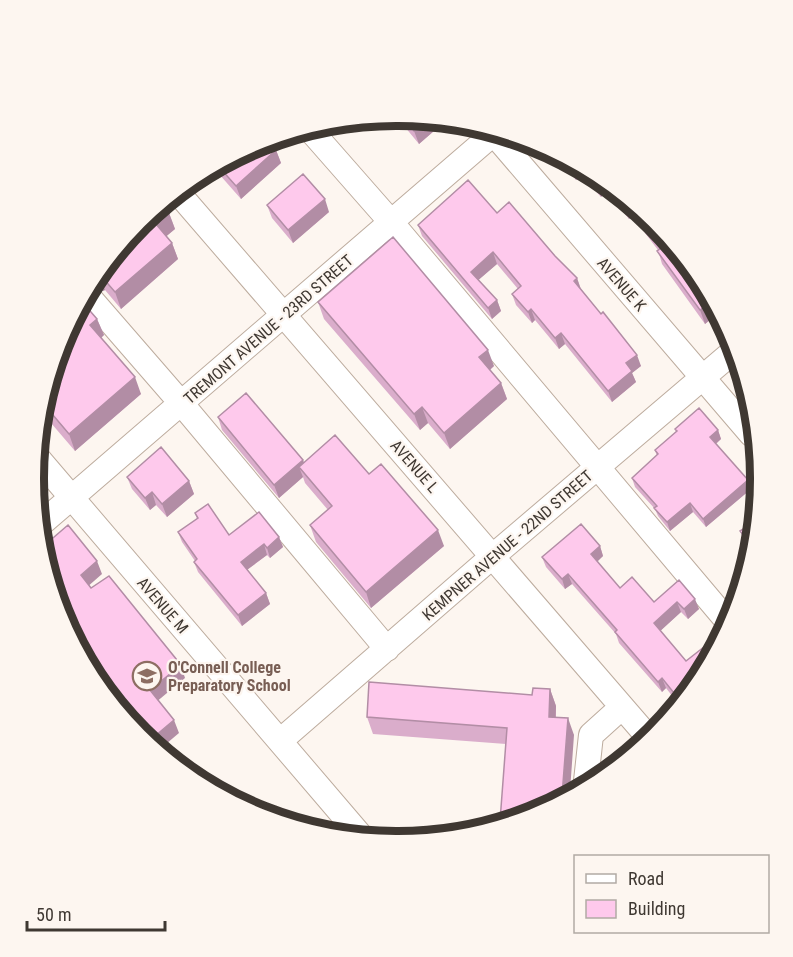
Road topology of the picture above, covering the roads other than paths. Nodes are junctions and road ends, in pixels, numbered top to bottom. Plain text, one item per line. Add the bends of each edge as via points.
1 (315, 135) edge
2 (488, 138) edge
3 (499, 141) edge
4 (182, 198) edge
5 (391, 222) junction
6 (92, 300) edge
7 (283, 315) junction
8 (728, 356) edge
9 (703, 378) junction
10 (181, 403) junction
11 (745, 427) edge
12 (44, 465) edge
13 (598, 468) junction
14 (71, 497) junction
15 (46, 519) edge
16 (493, 556) junction
17 (722, 615) edge
18 (387, 649) junction
19 (622, 707) junction
20 (643, 731) edge
21 (280, 741) junction
22 (587, 776) edge
23 (355, 829) edge

1 - 5 street
2 - 5 street, TREMONT AVENUE - 23RD STREET
3 - 9 street, AVENUE K
4 - 7 street, AVENUE L
5 - 7 street, TREMONT AVENUE - 23RD STREET
5 - 13 street
6 - 10 street
7 - 10 street, TREMONT AVENUE - 23RD STREET
7 - 16 street, AVENUE L
8 - 9 street, KEMPNER AVENUE - 22ND STREET
9 - 11 street, AVENUE K
9 - 13 street, KEMPNER AVENUE - 22ND STREET
10 - 14 street, TREMONT AVENUE - 23RD STREET
10 - 18 street
12 - 14 street, AVENUE M
13 - 16 street, KEMPNER AVENUE - 22ND STREET
13 - 17 street
14 - 15 street, TREMONT AVENUE - 23RD STREET
14 - 21 street, AVENUE M
16 - 18 street, KEMPNER AVENUE - 22ND STREET
16 - 19 street, AVENUE L
18 - 21 street, KEMPNER AVENUE - 22ND STREET
19 - 20 street, AVENUE L
19 - 22 street via 591,735
21 - 23 street, AVENUE M

